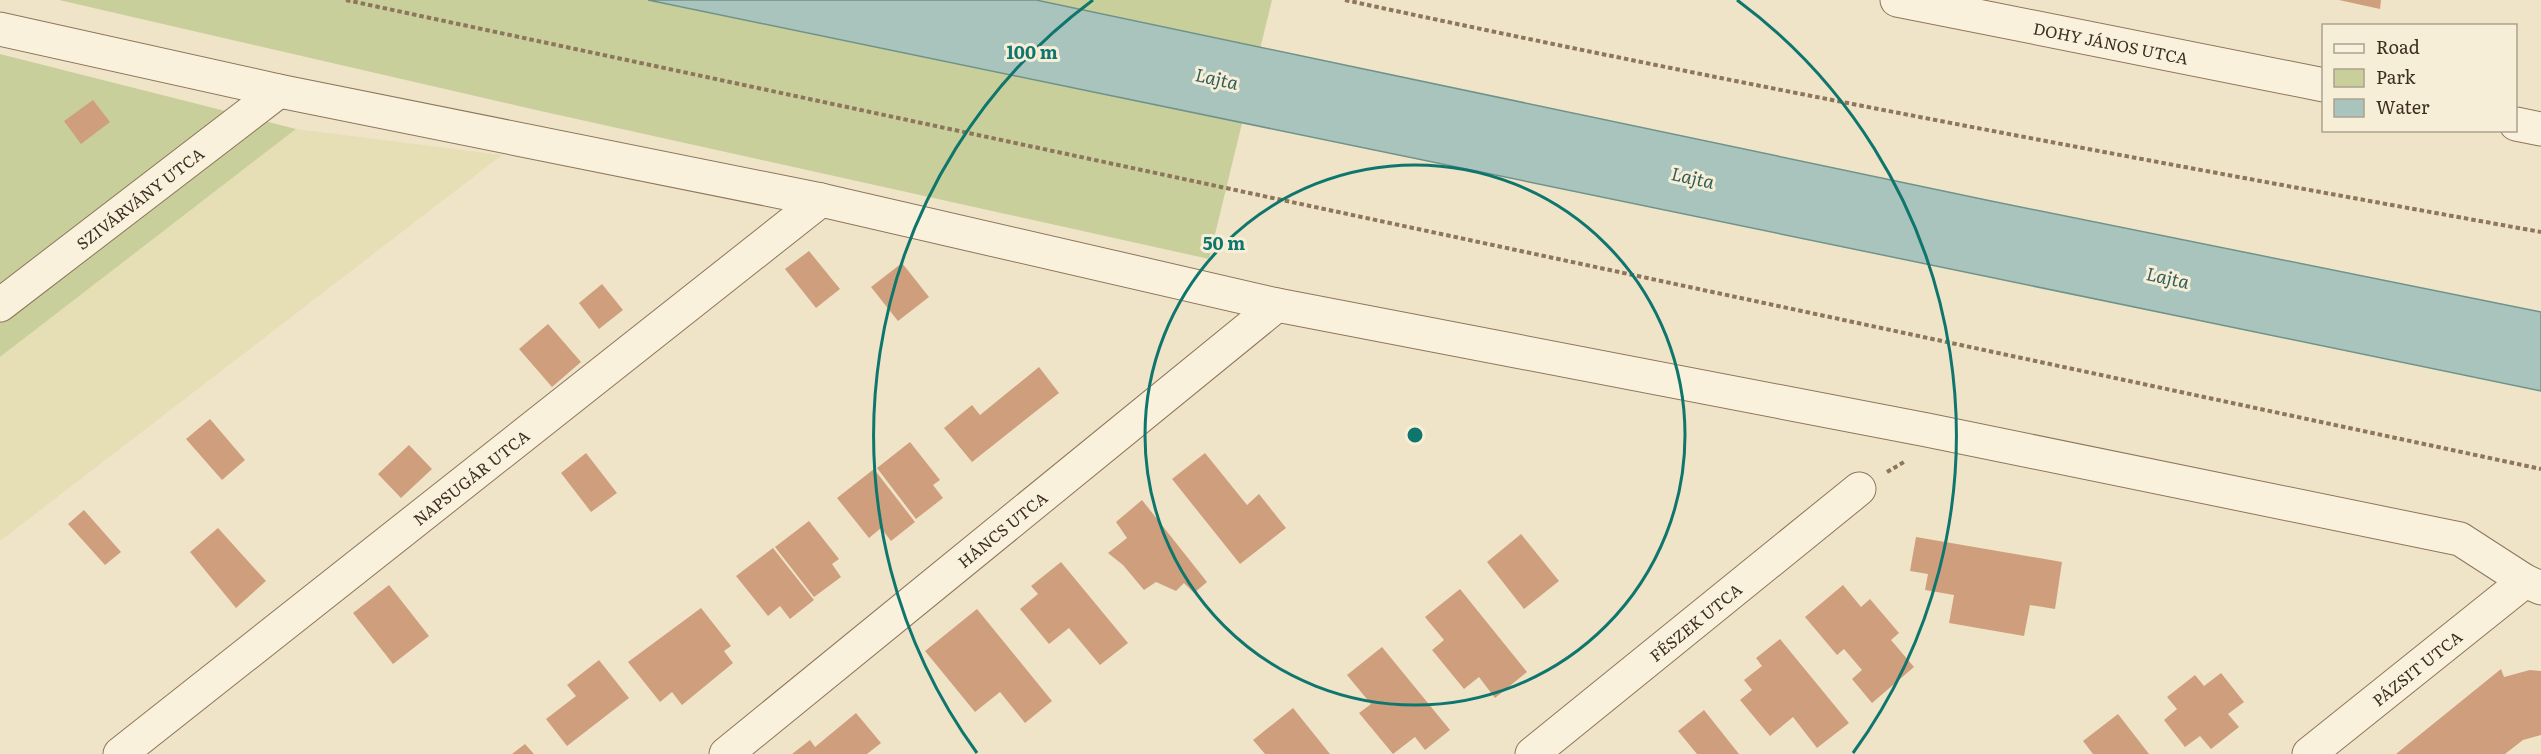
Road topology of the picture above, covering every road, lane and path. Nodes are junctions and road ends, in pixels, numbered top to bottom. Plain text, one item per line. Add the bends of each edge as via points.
1 (346, 0) edge
2 (1346, 0) edge
3 (1898, 0) edge
4 (0, 29) edge
5 (2322, 85) edge
6 (279, 91) junction
7 (2517, 124) edge
8 (2541, 129) edge
9 (821, 200) junction
10 (2541, 232) edge
11 (0, 305) edge
12 (1277, 305) junction
13 (2541, 469) edge
14 (1859, 489) dead end
15 (2533, 584) edge
16 (120, 754) edge
17 (726, 754) edge
18 (1532, 754) edge
19 (2309, 754) edge

1 - 13 path
2 - 10 path via 1546,44 2090,151
3 - 5 street, DOHY JÁNOS UTCA
4 - 6 street
6 - 9 street
6 - 11 street, SZIVÁRVÁNY UTCA
7 - 8 street
9 - 12 street
9 - 16 street, NAPSUGÁR UTCA
12 - 15 street via 2460,538
12 - 17 street, HÁNCS UTCA
14 - 18 street, FÉSZEK UTCA
15 - 19 street, PÁZSIT UTCA

